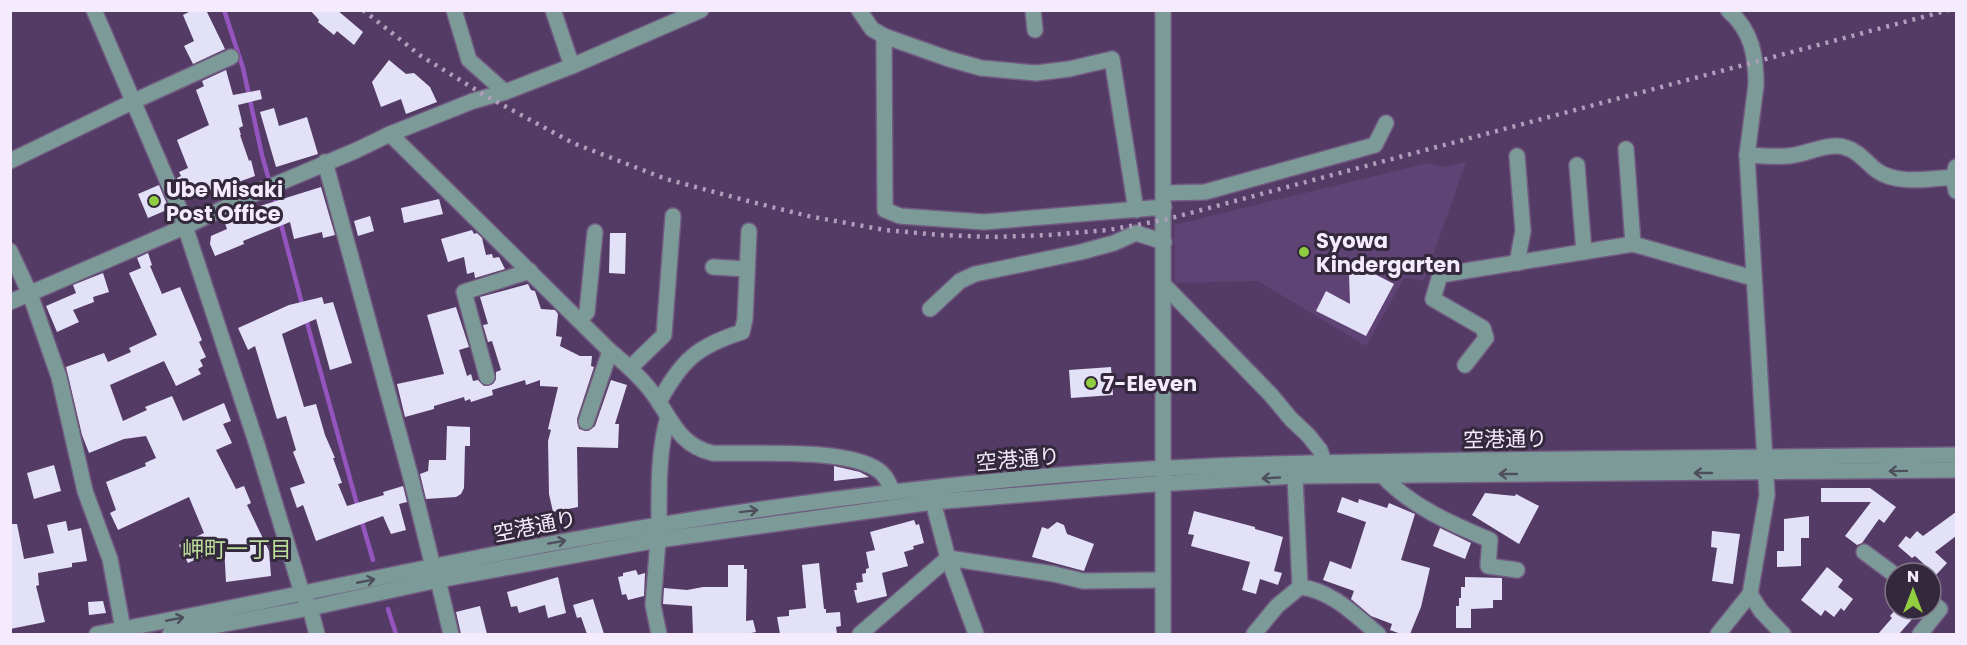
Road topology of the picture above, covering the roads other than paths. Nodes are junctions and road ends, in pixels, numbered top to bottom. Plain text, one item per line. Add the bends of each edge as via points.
1 (94, 10) edge
2 (454, 10) edge
3 (552, 10) edge
4 (701, 10) edge
5 (860, 10) edge
6 (1033, 10) edge
7 (1162, 10) edge
8 (1728, 10) edge
9 (1035, 30) dead end
10 (884, 36) junction
11 (231, 57) dead end
12 (573, 66) junction
13 (506, 92) junction
14 (132, 102) junction
15 (1386, 123) dead end
16 (390, 134) junction
17 (1626, 149) dead end
18 (1747, 155) junction
19 (1517, 156) dead end
20 (10, 161) edge
21 (326, 162) junction
22 (1577, 165) dead end
23 (1955, 178) edge
24 (1164, 200) junction
25 (1136, 210) junction
26 (673, 216) dead end
27 (184, 227) junction
28 (749, 231) dead end
29 (595, 232) dead end
30 (1164, 242) junction
31 (1633, 244) junction
32 (10, 251) edge
33 (1584, 252) junction
34 (1517, 263) junction
35 (713, 267) dead end
36 (747, 269) junction
37 (530, 271) junction
38 (1753, 278) junction
39 (1164, 285) junction
40 (30, 294) junction
41 (10, 302) edge
42 (930, 309) dead end
43 (580, 320) junction
44 (610, 351) junction
45 (1465, 365) dead end
46 (630, 368) junction
47 (487, 377) dead end
48 (658, 402) junction
49 (668, 417) junction
50 (586, 422) dead end
51 (1956, 455) edge
52 (1324, 462) junction
53 (1766, 465) junction
54 (1956, 470) edge
55 (1382, 475) junction
56 (1163, 476) junction
57 (1295, 476) junction
58 (893, 492) junction
59 (933, 502) junction
60 (658, 533) junction
61 (1864, 552) dead end
62 (948, 558) junction
63 (1883, 566) edge
64 (1517, 570) dead end
65 (435, 574) junction
66 (1163, 579) junction
67 (1300, 587) junction
68 (302, 593) junction
69 (1750, 594) junction
70 (310, 608) junction
71 (1930, 621) edge
72 (123, 629) junction
73 (97, 634) edge
74 (170, 634) edge
75 (317, 634) edge
76 (452, 634) edge
77 (659, 634) edge
78 (860, 634) edge
79 (976, 634) edge
80 (1163, 634) edge
81 (1254, 634) edge
82 (1378, 634) edge
83 (1718, 634) edge
84 (1783, 634) edge
85 (1920, 634) edge

1 - 14 street
2 - 13 street via 469,60
3 - 12 street
4 - 12 street
5 - 10 street via 872,29
6 - 9 street
7 - 24 street
8 - 18 street via 1749,35 1753,50 1756,85
10 - 25 street via 949,59 1008,71 1036,73 1112,59
10 - 25 street via 885,210 900,216 984,222
11 - 14 street
12 - 13 street
13 - 16 street
14 - 20 street
14 - 27 street
15 - 24 street via 1375,146
16 - 21 street
16 - 37 street
17 - 31 street
18 - 23 street via 1789,156 1846,147 1878,171 1897,178
18 - 38 street
19 - 34 street via 1523,231
21 - 27 street
21 - 65 street
22 - 33 street
24 - 25 street
24 - 30 street
26 - 46 street via 664,335
27 - 40 street
27 - 68 street
28 - 36 street
29 - 43 street via 587,312
30 - 39 street
30 - 42 street via 1136,233 1081,252 975,274 960,281
31 - 33 street
31 - 38 street
32 - 40 street
33 - 34 street
34 - 45 street via 1440,275 1432,299 1483,328 1486,338
35 - 36 street
36 - 48 street via 742,332 697,351 678,370
37 - 43 street
37 - 47 street via 464,292
38 - 53 street
39 - 52 street via 1308,435
39 - 56 street
40 - 41 street
40 - 72 street via 59,377 85,491 110,559
43 - 44 street
44 - 46 street
44 - 50 street
46 - 48 street
48 - 49 street
49 - 58 street via 685,440 699,450 837,456 876,468
49 - 60 street
51 - 53 street, 空港通り
52 - 53 street, 空港通り
52 - 56 street, 空港通り
54 -> 53 street, 空港通り
53 -> 55 street, 空港通り
53 - 69 street via 1767,495
55 - 57 street, 空港通り
55 - 64 street via 1394,489 1490,540 1488,566
57 -> 56 street, 空港通り
56 - 58 street, 空港通り via 1027,478
56 - 59 street, 空港通り
56 - 66 street
57 - 67 street
60 -> 58 street, 空港通り via 727,514
59 - 60 street, 空港通り
59 - 62 street
60 - 65 street, 空港通り
60 - 77 street via 653,605
61 - 63 street
62 - 66 street via 1083,581
62 - 78 street
62 - 79 street
68 -> 65 street, 空港通り
65 - 70 street, 空港通り
65 - 76 street
66 - 80 street
67 - 81 street via 1277,606
67 - 82 street via 1314,588 1332,598
68 - 70 street
72 -> 68 street, 空港通り
69 - 83 street
69 - 84 street
70 - 74 street, 空港通り
70 - 75 street
71 - 85 street
72 - 73 street, 空港通り

